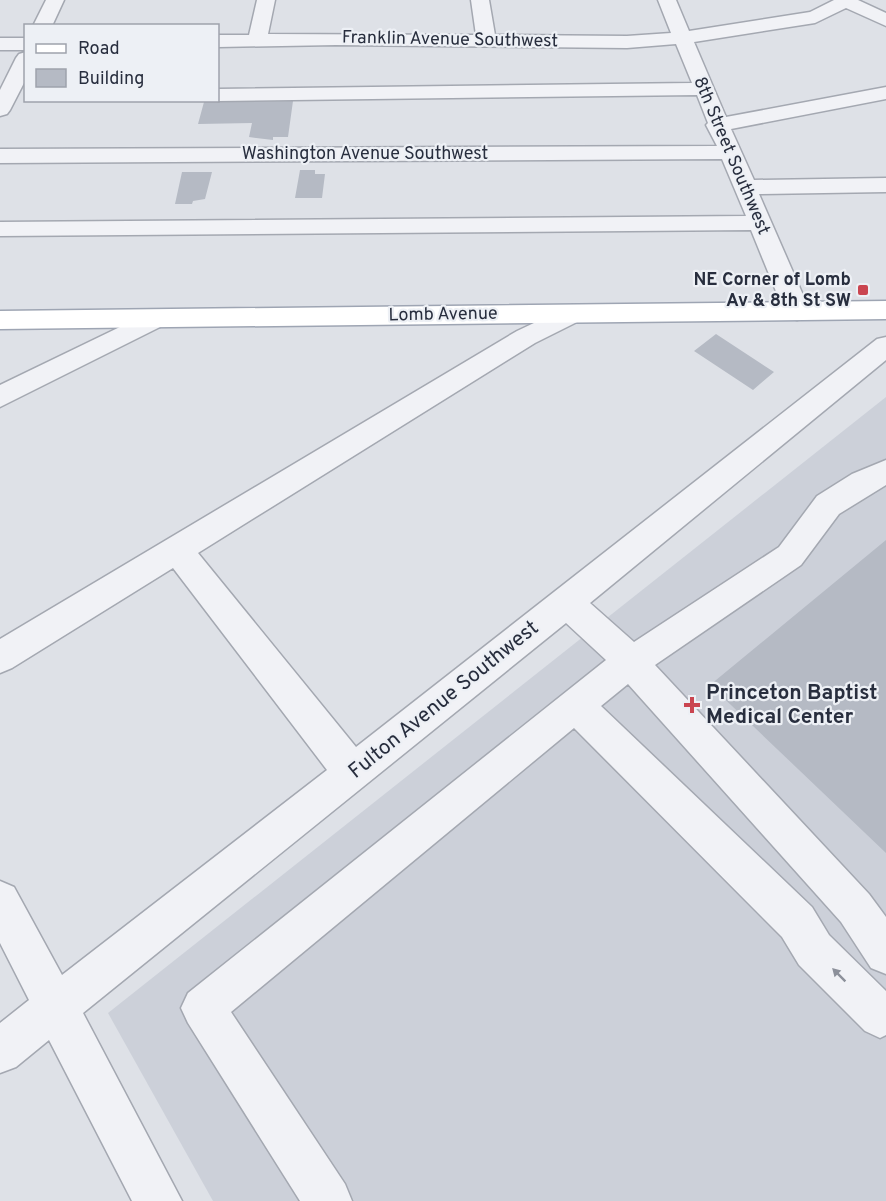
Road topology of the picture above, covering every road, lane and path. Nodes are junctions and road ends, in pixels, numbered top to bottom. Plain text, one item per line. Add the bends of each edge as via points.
1 (55, 0) edge
2 (266, 0) edge
3 (480, 0) edge
4 (667, 0) edge
5 (846, 0) edge
6 (886, 20) edge
7 (43, 24) edge
8 (683, 38) junction
9 (257, 40) junction
10 (219, 41) edge
11 (489, 41) junction
12 (0, 44) edge
13 (24, 44) edge
14 (24, 64) edge
15 (702, 89) junction
16 (886, 93) edge
17 (219, 95) edge
18 (10, 102) edge
19 (717, 125) junction
20 (729, 152) junction
21 (0, 156) edge
22 (886, 185) edge
23 (744, 187) junction
24 (759, 223) junction
25 (0, 229) edge
26 (886, 310) edge
27 (796, 311) junction
28 (572, 314) junction
29 (155, 319) junction
30 (0, 320) edge
31 (886, 346) edge
32 (0, 397) edge
33 (886, 472) edge
34 (177, 550) junction
35 (566, 602) junction
36 (0, 657) edge
37 (633, 663) junction
38 (575, 705) junction
39 (353, 773) junction
40 (0, 901) edge
41 (886, 952) edge
42 (56, 1007) junction
43 (880, 1016) dead end
44 (0, 1051) edge
45 (158, 1201) edge
46 (328, 1201) edge

1 - 7 street
2 - 9 street
3 - 11 street via 483,31
4 - 8 street, 8th Street Southwest
5 - 6 street
5 - 8 street, Franklin Avenue Southwest via 815,17
8 - 11 street, Franklin Avenue Southwest via 627,42
8 - 15 street, 8th Street Southwest
9 - 10 street, Franklin Avenue Southwest
9 - 11 street, Franklin Avenue Southwest
12 - 13 street
14 - 18 street
15 - 17 street
15 - 19 street, 8th Street Southwest
16 - 19 street
19 - 20 street, 8th Street Southwest
20 - 21 street, Washington Avenue Southwest
20 - 23 street, 8th Street Southwest
22 - 23 street
23 - 24 street, 8th Street Southwest
24 - 25 street
24 - 27 street, 8th Street Southwest
26 - 27 main road, Lomb Avenue
27 - 28 main road, Lomb Avenue
28 - 29 main road, Lomb Avenue
28 - 34 street via 516,343
29 - 30 main road, Lomb Avenue
29 - 32 street
31 - 35 street, Fulton Avenue Southwest
33 - 37 street via 828,505 790,556
34 - 36 street
34 - 39 street
35 - 37 street
35 - 39 street, Fulton Avenue Southwest
37 - 38 street
37 - 41 street via 855,908
43 -> 38 street via 814,950 797,922
38 - 46 street via 203,1008
39 - 42 street, Fulton Avenue Southwest
40 - 42 street
42 - 44 street, Fulton Avenue Southwest
42 - 45 street

